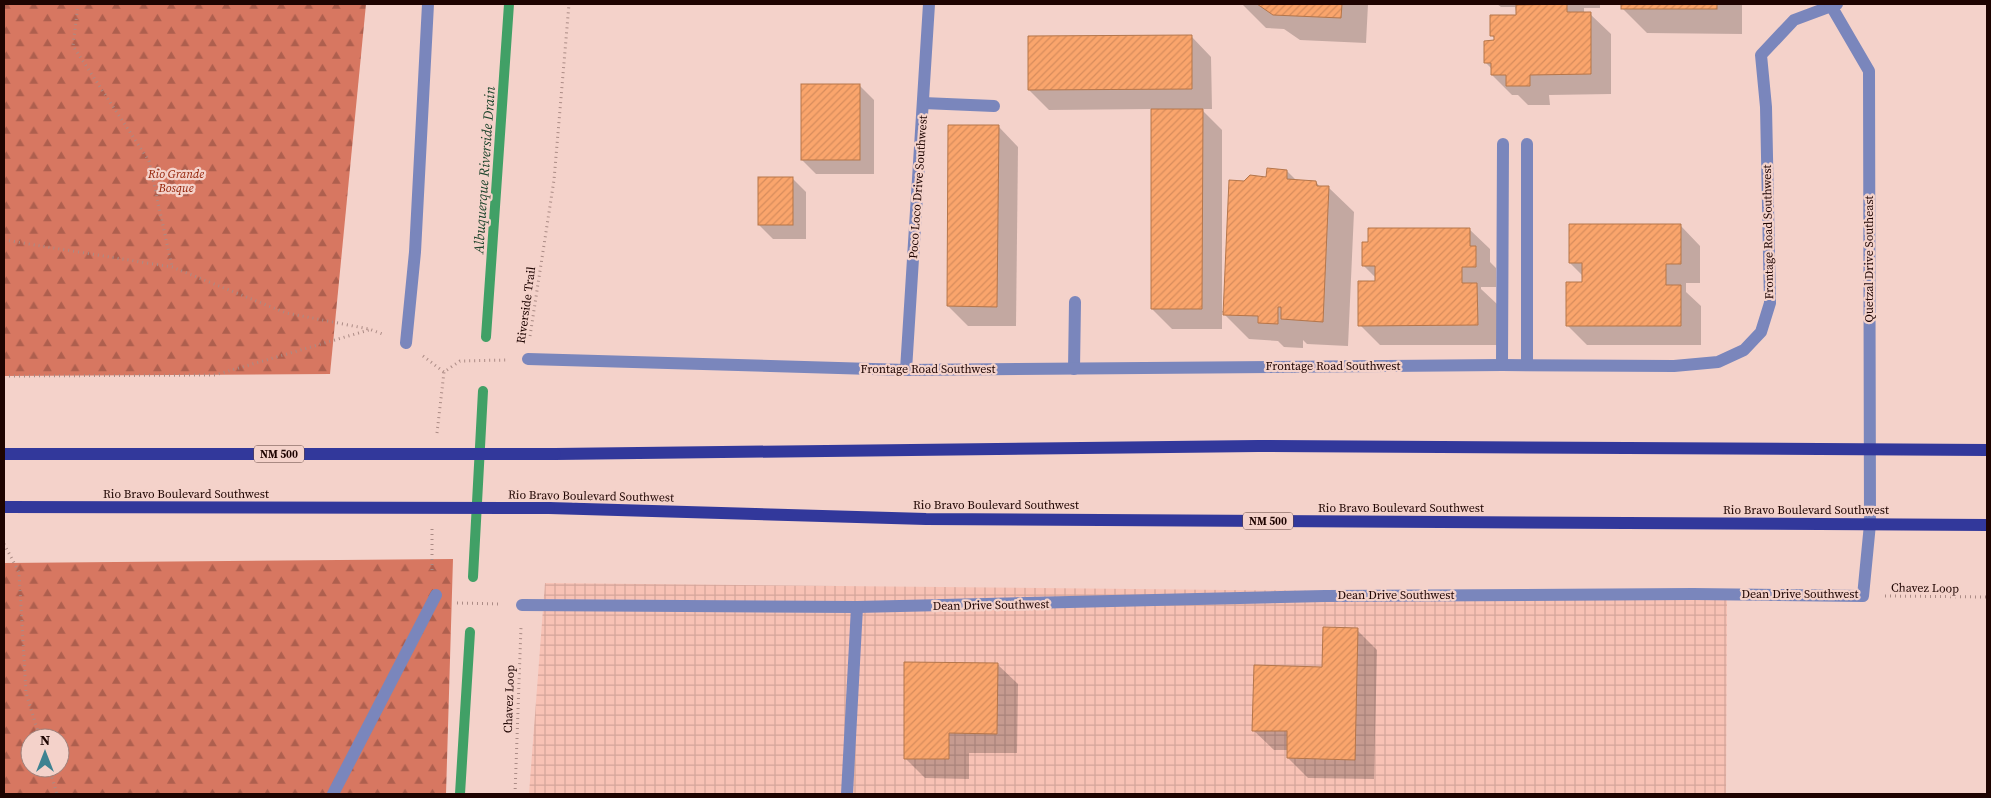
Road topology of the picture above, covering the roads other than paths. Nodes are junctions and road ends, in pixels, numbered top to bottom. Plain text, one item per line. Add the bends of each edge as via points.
1 (428, 4) edge
2 (929, 4) edge
3 (1833, 4) edge
4 (923, 103) junction
5 (994, 106) dead end
6 (1503, 144) dead end
7 (1527, 144) dead end
8 (1075, 302) dead end
9 (406, 343) dead end
10 (528, 359) road end
11 (1502, 365) junction
12 (1527, 366) junction
13 (1074, 369) junction
14 (906, 370) junction
15 (1870, 449) junction
16 (1987, 450) edge
17 (4, 454) edge
18 (4, 507) edge
19 (1870, 524) junction
20 (1987, 525) edge
21 (436, 595) road end
22 (522, 605) road end
23 (857, 607) junction
24 (333, 794) edge
25 (846, 794) edge

1 - 9 street via 415,252
2 - 4 street, Poco Loco Drive Southwest
3 - 12 street, Frontage Road Southwest via 1794,20 1761,55 1766,107 1770,303 1761,332 1744,350 1718,362 1674,366
3 - 15 street, Quetzal Drive Southeast via 1869,71
4 - 5 street
4 - 14 street, Poco Loco Drive Southwest
6 - 11 street
7 - 12 street
8 - 13 street
10 - 14 street, Frontage Road Southwest
11 - 12 street, Frontage Road Southwest
11 - 13 street, Frontage Road Southwest
13 - 14 street, Frontage Road Southwest
15 - 16 main road, NM 500
15 - 17 main road, NM 500, bridge via 1258,446 555,454
15 - 19 street, Quetzal Drive Southeast
18 - 19 main road, Rio Bravo Boulevard Southwest / NM 500, bridge via 549,508 936,519
19 - 20 main road, Rio Bravo Boulevard Southwest / NM 500
19 - 23 street, Dean Drive Southwest via 1863,596 1325,596
21 - 24 street
22 - 23 street, Dean Drive Southwest
23 - 25 street

